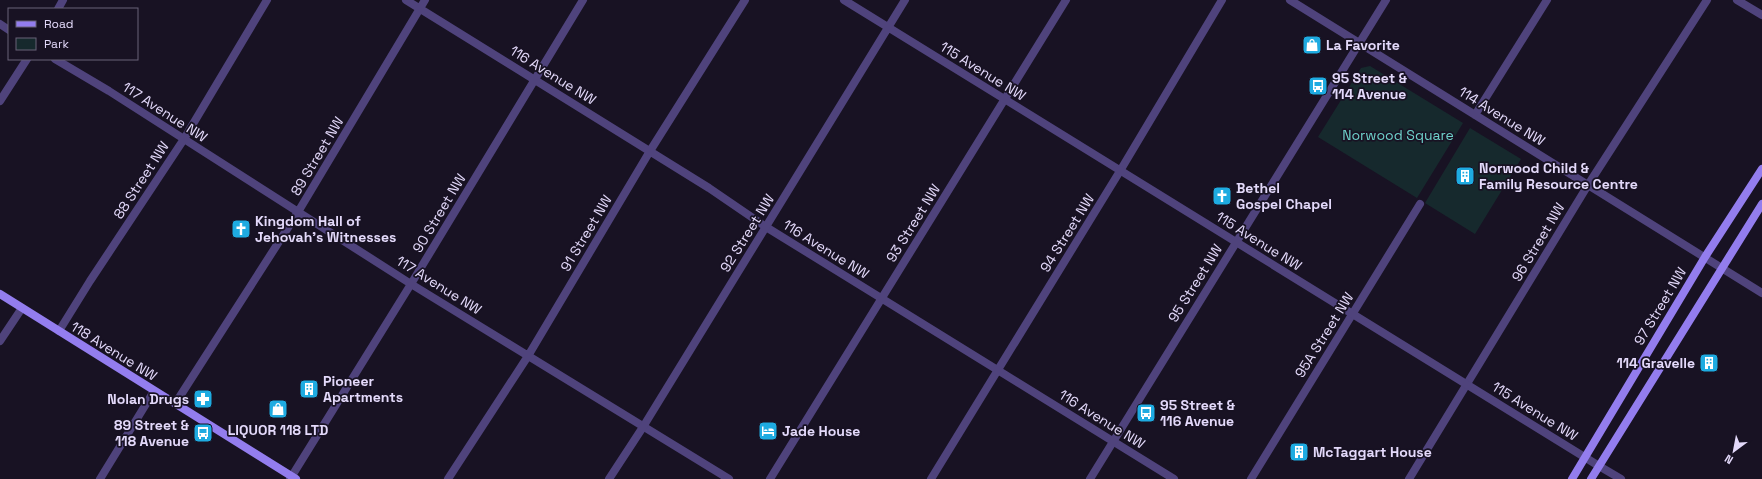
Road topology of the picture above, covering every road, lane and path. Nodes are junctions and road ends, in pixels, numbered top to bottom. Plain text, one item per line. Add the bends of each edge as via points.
1 (267, 0) edge
2 (406, 0) edge
3 (425, 0) edge
4 (583, 0) edge
5 (745, 0) edge
6 (844, 0) edge
7 (905, 0) edge
8 (1066, 0) edge
9 (1222, 0) edge
10 (1290, 0) edge
11 (1386, 0) edge
12 (1547, 0) edge
13 (1706, 0) edge
14 (1737, 0) edge
15 (420, 8) junction
16 (1762, 15) edge
17 (888, 28) junction
18 (1359, 43) junction
19 (26, 60) edge
20 (57, 60) edge
21 (534, 79) junction
22 (1005, 100) junction
23 (0, 101) edge
24 (1475, 115) junction
25 (184, 139) junction
26 (650, 151) junction
27 (1762, 169) edge
28 (1120, 171) junction
29 (1588, 185) junction
30 (1420, 204) dead end
31 (1762, 204) edge
32 (298, 212) junction
33 (766, 227) junction
34 (1236, 242) junction
35 (1705, 257) junction
36 (1722, 268) junction
37 (411, 284) junction
38 (1762, 293) edge
39 (0, 294) edge
40 (882, 298) junction
41 (22, 308) junction
42 (1352, 314) junction
43 (59, 331) junction
44 (0, 341) edge
45 (528, 356) junction
46 (998, 370) junction
47 (1467, 384) junction
48 (154, 391) junction
49 (175, 404) junction
50 (643, 427) junction
51 (1113, 442) junction
52 (1586, 458) junction
53 (1599, 466) junction
54 (293, 478) edge
55 (100, 479) edge
56 (448, 479) edge
57 (609, 479) edge
58 (729, 479) edge
59 (770, 479) edge
60 (931, 479) edge
61 (1090, 479) edge
62 (1174, 479) edge
63 (1250, 479) edge
64 (1409, 479) edge
65 (1572, 479) edge
66 (1591, 479) edge
67 (1620, 479) edge

1 - 25 street, 88 Street NW
2 - 15 street, 116 Avenue NW
3 - 15 street, 89 Street NW
4 - 21 street, 90 Street NW
5 - 26 street, 91 Street NW
6 - 17 street, 115 Avenue NW
7 - 17 street, 92 Street NW
8 - 22 street, 93 Street NW
9 - 28 street, 94 Street NW
10 - 18 street, 114 Avenue NW
11 - 18 street, 95 Street NW
12 - 24 street
13 - 29 street, 96 Street NW
14 - 16 street
15 - 21 street, 116 Avenue NW
15 - 32 street, 89 Street NW
17 - 22 street, 115 Avenue NW
17 - 33 street, 92 Street NW
18 - 24 street, 114 Avenue NW
18 - 34 street, 95 Street NW
19 - 23 street
20 - 25 street, 117 Avenue NW
21 - 26 street, 116 Avenue NW
21 - 37 street, 90 Street NW
22 - 28 street, 115 Avenue NW
22 - 40 street, 93 Street NW
24 - 29 street, 114 Avenue NW
25 - 32 street, 117 Avenue NW
25 - 43 street, 88 Street NW
26 - 33 street, 116 Avenue NW
26 - 45 street, 91 Street NW
27 - 35 main road, 97 Street NW
28 - 34 street, 115 Avenue NW
28 - 46 street, 94 Street NW
29 - 35 street, 114 Avenue NW
29 - 47 street, 96 Street NW
30 - 42 street, 95A Street NW
31 - 36 main road
32 - 37 street, 117 Avenue NW
32 - 49 street, 89 Street NW
33 - 40 street, 116 Avenue NW
33 - 50 street, 92 Street NW
34 - 42 street, 115 Avenue NW
34 - 51 street, 95 Street NW
35 - 36 street, 114 Avenue NW
35 - 52 main road, 97 Street NW
36 - 38 street, 114 Avenue NW
36 - 53 main road
37 - 45 street, 117 Avenue NW
37 - 54 street, 90 Street NW
39 - 41 main road, 118 Avenue NW
40 - 46 street, 116 Avenue NW
40 - 59 street, 93 Street NW
41 - 43 main road, 118 Avenue NW
41 - 44 street
42 - 47 street, 115 Avenue NW
42 - 63 street, 95A Street NW
43 - 48 main road, 118 Avenue NW
45 - 50 street, 117 Avenue NW
45 - 56 street, 91 Street NW
46 - 51 street, 116 Avenue NW
46 - 60 street, 94 Street NW
47 - 52 street, 115 Avenue NW
47 - 64 street, 96 Street NW
48 - 49 main road, 118 Avenue NW
48 - 55 street
49 - 54 main road, 118 Avenue NW
50 - 57 street, 92 Street NW
50 - 58 street, 117 Avenue NW
51 - 61 street, 95 Street NW
51 - 62 street, 116 Avenue NW
52 - 53 street, 115 Avenue NW
52 - 65 main road, 97 Street NW
53 - 66 main road
53 - 67 street, 115 Avenue NW

